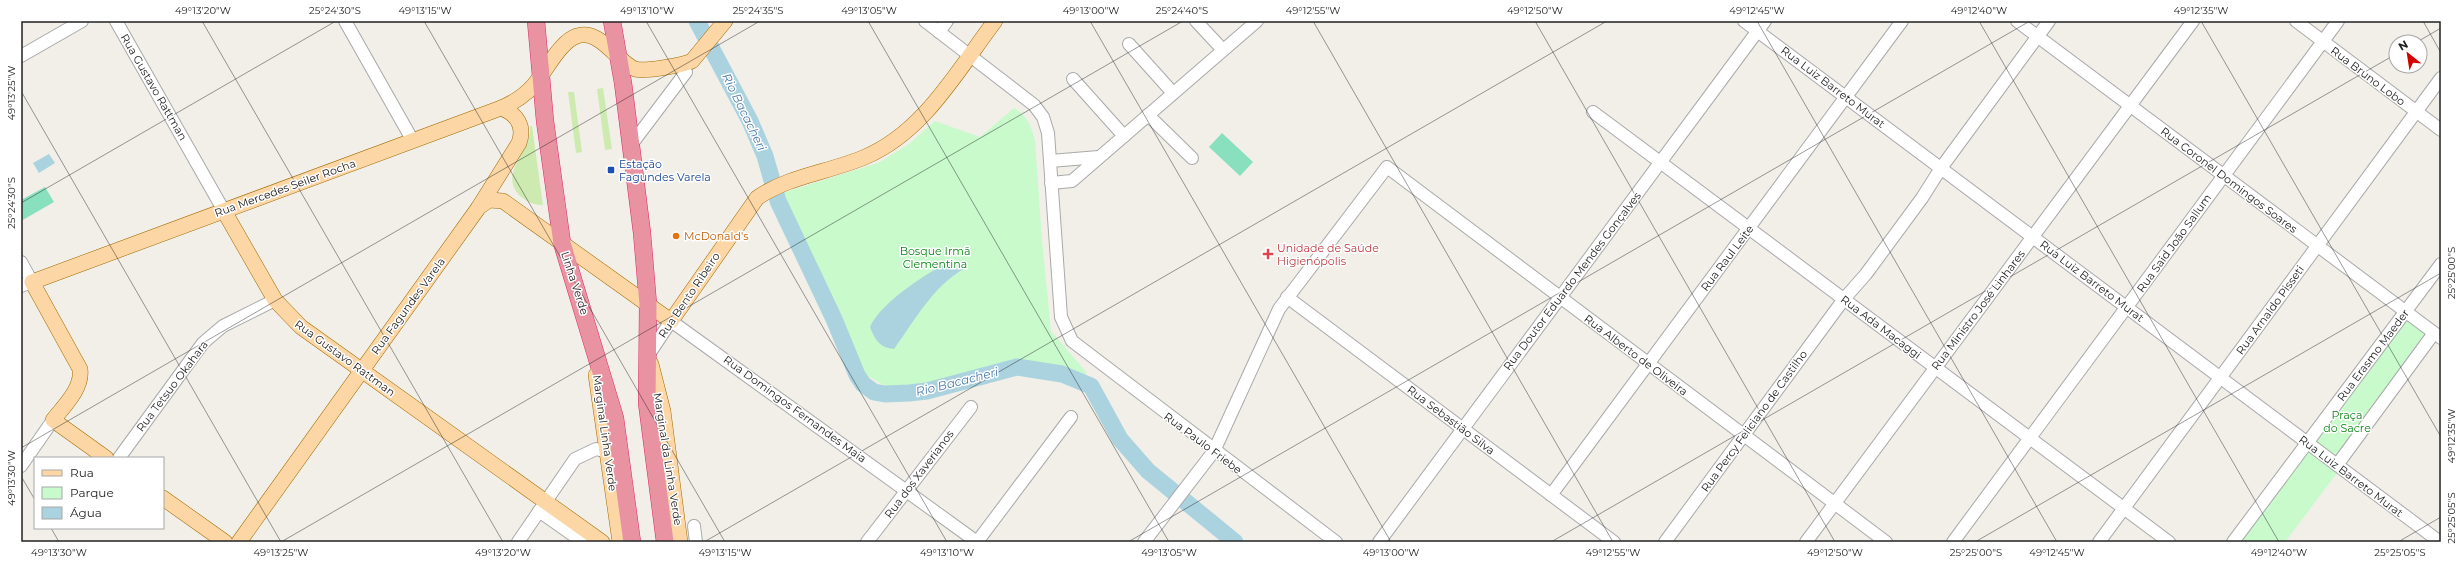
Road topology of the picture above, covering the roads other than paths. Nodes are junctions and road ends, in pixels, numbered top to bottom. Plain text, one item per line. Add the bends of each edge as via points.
1 (82, 21) edge
2 (116, 21) edge
3 (345, 21) edge
4 (536, 21) edge
5 (612, 21) edge
6 (724, 21) edge
7 (925, 21) edge
8 (947, 21) edge
9 (995, 21) edge
10 (1196, 21) edge
11 (1257, 21) edge
12 (1744, 21) edge
13 (1765, 21) edge
14 (1902, 21) edge
15 (2017, 21) edge
16 (2049, 21) edge
17 (2192, 21) edge
18 (2296, 21) edge
19 (2338, 21) edge
20 (1758, 31) junction
21 (939, 32) junction
22 (2038, 37) junction
23 (2323, 41) junction
24 (1129, 44) dead end
25 (1223, 50) junction
26 (618, 55) junction
27 (969, 55) junction
28 (21, 56) edge
29 (686, 72) dead end
30 (540, 76) junction
31 (2441, 78) edge
32 (1073, 79) dead end
33 (1174, 93) junction
34 (1846, 97) junction
35 (2130, 106) junction
36 (501, 108) junction
37 (1593, 112) dead end
38 (2416, 112) junction
39 (1148, 115) junction
40 (2441, 130) edge
41 (1124, 136) junction
42 (413, 141) junction
43 (631, 145) junction
44 (1100, 157) junction
45 (1192, 158) dead end
46 (1050, 161) junction
47 (1660, 162) junction
48 (1941, 168) junction
49 (2224, 176) junction
50 (1051, 183) junction
51 (479, 207) junction
52 (224, 211) junction
53 (1749, 228) junction
54 (2032, 237) junction
55 (562, 243) junction
56 (2317, 246) junction
57 (21, 262) edge
58 (2441, 264) edge
59 (27, 284) edge
60 (1287, 297) junction
61 (1560, 297) junction
62 (1844, 299) junction
63 (275, 300) junction
64 (648, 304) junction
65 (2126, 307) junction
66 (2405, 312) junction
67 (671, 321) junction
68 (588, 325) junction
69 (2438, 336) edge
70 (649, 354) junction
71 (1648, 364) junction
72 (1936, 368) junction
73 (362, 370) junction
74 (2220, 377) junction
75 (971, 407) dead end
76 (1071, 418) dead end
77 (53, 420) junction
78 (1463, 429) junction
79 (1744, 435) junction
80 (2030, 438) junction
81 (2307, 443) junction
82 (1214, 451) junction
83 (608, 452) junction
84 (105, 457) edge
85 (121, 457) edge
86 (2337, 465) junction
87 (21, 466) edge
88 (907, 490) junction
89 (1551, 495) junction
90 (164, 499) edge
91 (1835, 504) junction
92 (542, 506) junction
93 (2124, 508) junction
94 (694, 526) dead end
95 (225, 542) edge
96 (239, 542) edge
97 (518, 542) edge
98 (583, 542) edge
99 (602, 542) edge
100 (620, 542) edge
101 (632, 542) edge
102 (665, 542) edge
103 (680, 542) edge
104 (696, 542) edge
105 (867, 542) edge
106 (977, 542) edge
107 (1144, 542) edge
108 (1336, 542) edge
109 (1379, 542) edge
110 (1614, 542) edge
111 (1665, 542) edge
112 (1806, 542) edge
113 (1886, 542) edge
114 (1953, 542) edge
115 (2099, 542) edge
116 (2169, 542) edge
117 (2234, 542) edge
118 (2440, 542) edge

1 - 28 street
2 - 52 street, Rua Gustavo Rattman
3 - 42 street
4 - 30 highway, Linha Verde
5 - 26 highway
6 - 26 main road via 696,59 688,63 641,70 632,68
7 - 21 street
8 - 21 street
9 - 27 main road
10 - 25 street
11 - 25 street
12 - 20 street, Rua Luiz Barreto Murat
13 - 20 street, Rua Doutor Eduardo Mendes Gonçalves
14 - 34 street, Rua Raul Leite
15 - 22 street, Rua Coronel Domingos Soares
16 - 22 street, Rua Percy Feliciano de Castilho
17 - 35 street, Rua Ministro José Linhares
18 - 23 street, Rua Bruno Lobo
19 - 23 street, Rua Said João Sallum
20 - 34 street, Rua Luiz Barreto Murat
20 - 47 street, Rua Doutor Eduardo Mendes Gonçalves
21 - 27 street
22 - 35 street, Rua Coronel Domingos Soares
22 - 48 street, Rua Percy Feliciano de Castilho
23 - 38 street, Rua Bruno Lobo
23 - 49 street, Rua Said João Sallum
24 - 33 street
25 - 33 street
26 - 30 main road, Rua Mercedes Seiler Rocha via 595,39 577,35 563,47
26 - 43 highway
27 - 46 street via 1039,110 1046,124
27 - 67 main road, Rua Bento Ribeiro via 920,119 901,137 864,157 783,185 757,198
29 - 43 street
30 - 36 main road, Rua Mercedes Seiler Rocha via 524,94
30 - 55 highway, Linha Verde
31 - 38 street, Rua Arnaldo Pisseti
32 - 41 street
33 - 39 street
34 - 48 street, Rua Luiz Barreto Murat
34 - 53 street, Rua Raul Leite
35 - 49 street, Rua Coronel Domingos Soares
35 - 54 street, Rua Ministro José Linhares
36 - 42 main road, Rua Mercedes Seiler Rocha
36 - 51 main road, Rua Fagundes Varela via 509,111 518,121 521,136
37 - 47 street, Rua Ada Macaggi
38 - 40 street, Rua Bruno Lobo
38 - 56 street, Rua Arnaldo Pisseti
39 - 41 street
39 - 45 street
41 - 44 street
42 - 52 main road, Rua Mercedes Seiler Rocha
43 - 64 highway
44 - 46 street
44 - 50 street via 1072,181
46 - 50 street
47 - 53 street, Rua Ada Macaggi
47 - 61 street, Rua Doutor Eduardo Mendes Gonçalves
48 - 54 street, Rua Luiz Barreto Murat
48 - 62 street, Rua Percy Feliciano de Castilho via 1915,196 1861,269
49 - 56 street, Rua Coronel Domingos Soares
49 - 65 street, Rua Said João Sallum
50 - 82 street, Rua Paulo Friebe via 1061,317 1072,341
51 - 55 main road, Rua Domingos Fernandes Maia via 489,200 498,199
51 - 73 main road, Rua Fagundes Varela
52 - 59 main road, Rua Mercedes Seiler Rocha
52 - 63 main road, Rua Gustavo Rattman
53 - 62 street, Rua Ada Macaggi
53 - 71 street, Rua Raul Leite
54 - 65 street, Rua Luiz Barreto Murat
54 - 72 street, Rua Ministro José Linhares
55 - 64 main road, Rua Domingos Fernandes Maia
55 - 68 highway, Linha Verde
56 - 66 street, Rua Coronel Domingos Soares
56 - 74 street, Rua Arnaldo Pisseti
57 - 59 street
58 - 66 street, Rua Erasmo Maeder
59 - 77 main road via 76,358 81,375 77,387
60 - 61 street, Rua Alberto de Oliveira via 1387,167
60 - 78 street, Rua Sebastião Silva
60 - 82 street via 1273,321
61 - 71 street, Rua Alberto de Oliveira
61 - 78 street, Rua Doutor Eduardo Mendes Gonçalves
62 - 72 street, Rua Ada Macaggi
62 - 79 street, Rua Percy Feliciano de Castilho
63 - 73 main road, Rua Gustavo Rattman via 300,327
63 - 85 street, Rua Tetsuo Okahara via 223,326 203,343
64 - 67 main road, Rua Domingos Fernandes Maia
64 - 70 highway
65 - 74 street, Rua Luiz Barreto Murat
65 - 80 street, Rua Said João Sallum
66 - 69 street, Rua Coronel Domingos Soares
66 - 81 street, Rua Erasmo Maeder
67 - 70 street, Rua Bento Ribeiro
67 - 88 street, Rua Domingos Fernandes Maia
68 - 83 main road, Marginal Linha Verde
68 - 101 highway, Linha Verde via 615,418
69 - 86 street
70 - 102 highway via 648,414
70 - 103 main road, Marginal da Linha Verde via 663,411
71 - 79 street, Rua Alberto de Oliveira
71 - 89 street, Rua Raul Leite
72 - 80 street, Rua Ada Macaggi
72 - 91 street, Rua Ministro José Linhares
73 - 92 main road, Rua Gustavo Rattman
73 - 96 main road, Rua Fagundes Varela
74 - 81 street, Rua Luiz Barreto Murat
74 - 93 street, Rua Arnaldo Pisseti
75 - 88 street, Rua dos Xaverianos
76 - 106 street
77 - 84 main road
77 - 87 street
78 - 89 street, Rua Sebastião Silva
78 - 109 street, Rua Doutor Eduardo Mendes Gonçalves
79 - 91 street, Rua Alberto de Oliveira
79 - 111 street, Rua Percy Feliciano de Castilho
80 - 93 street, Rua Ada Macaggi
80 - 114 street, Rua Said João Sallum
81 - 86 street, Rua Luiz Barreto Murat
81 - 117 street, Rua Erasmo Maeder
82 - 107 street
82 - 108 street, Rua Paulo Friebe
83 - 92 street via 596,449 581,454 570,465
83 - 100 main road, Marginal Linha Verde
86 - 118 street, Rua Luiz Barreto Murat
88 - 105 street, Rua dos Xaverianos
88 - 106 street, Rua Domingos Fernandes Maia
89 - 110 street, Rua Sebastião Silva
90 - 95 main road
91 - 112 street, Rua Ministro José Linhares
91 - 113 street, Rua Alberto de Oliveira
92 - 97 street
92 - 98 street
92 - 99 main road, Rua Gustavo Rattman
93 - 115 street, Rua Arnaldo Pisseti
93 - 116 street, Rua Ada Macaggi
94 - 104 street

